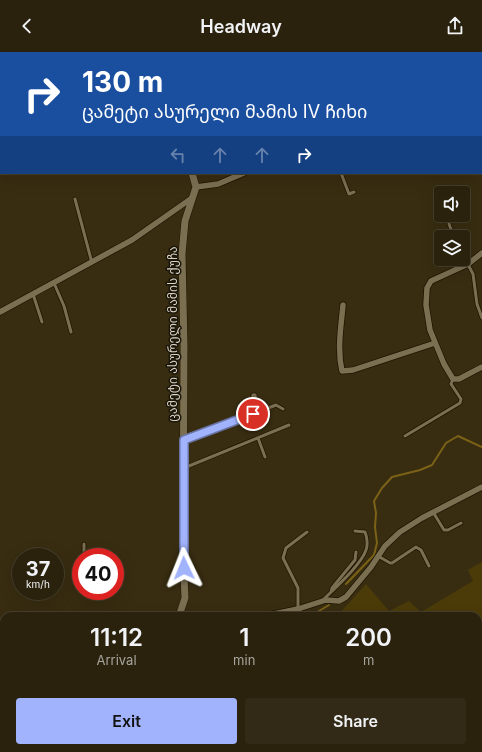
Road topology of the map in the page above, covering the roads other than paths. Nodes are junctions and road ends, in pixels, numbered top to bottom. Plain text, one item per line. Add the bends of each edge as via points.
1 (192, 174) edge
2 (242, 174) edge
3 (340, 174) edge
4 (196, 187) junction
5 (354, 192) dead end
6 (192, 198) junction
7 (75, 199) dead end
8 (449, 224) dead end
9 (451, 230) edge
10 (482, 253) edge
11 (470, 262) edge
12 (92, 263) junction
13 (464, 266) edge
14 (469, 266) edge
15 (54, 283) junction
16 (33, 294) junction
17 (343, 305) dead end
18 (0, 312) edge
19 (482, 318) edge
20 (42, 322) dead end
21 (71, 332) dead end
22 (435, 343) junction
23 (482, 367) edge
24 (453, 379) junction
25 (254, 396) dead end
26 (283, 408) dead end
27 (253, 414) junction
28 (289, 425) dead end
29 (405, 436) dead end
30 (258, 438) junction
31 (184, 440) junction
32 (265, 457) dead end
33 (184, 468) junction
34 (482, 487) edge
35 (433, 512) junction
36 (461, 523) dead end
37 (355, 531) dead end
38 (307, 532) dead end
39 (84, 544) dead end
40 (84, 548) edge
41 (356, 552) dead end
42 (378, 556) junction
43 (429, 566) dead end
44 (331, 592) junction
45 (324, 601) junction
46 (298, 609) junction
47 (180, 612) edge
48 (283, 612) edge

1 - 4 street
2 - 4 street via 218,184
3 - 5 lane via 349,194
4 - 6 street, ცამეტი ასურელი მამის ქუჩა
6 - 12 street via 132,240
6 - 31 street, ცამეტი ასურელი მამის ქუჩა via 185,221 182,254
7 - 12 lane
8 - 9 lane
10 - 11 street
12 - 15 street
13 - 22 street via 431,281 427,288 426,305
14 - 19 lane
15 - 16 street
15 - 21 lane
16 - 18 street
16 - 20 lane
17 - 22 street via 339,344 342,372
22 - 24 street
23 - 24 street
24 - 29 lane via 451,384 461,399 460,403
25 - 27 street
26 - 27 lane via 276,405
27 - 31 street
28 - 30 lane
30 - 32 lane
30 - 33 lane
31 - 33 street, ცამეტი ასურელი მამის ქუჩა
33 - 47 street, ცამეტი ასურელი მამის ქუჩა via 185,598
34 - 35 street
35 - 36 lane via 444,530
35 - 42 street via 400,532
37 - 44 lane via 365,532 366,549 345,578
38 - 46 lane via 286,548 283,558 298,588
39 - 40 lane
41 - 44 lane via 355,560
42 - 43 lane via 390,563 416,547 421,550
42 - 45 street via 372,567 346,597 339,601
44 - 45 lane
45 - 46 street
46 - 48 street

